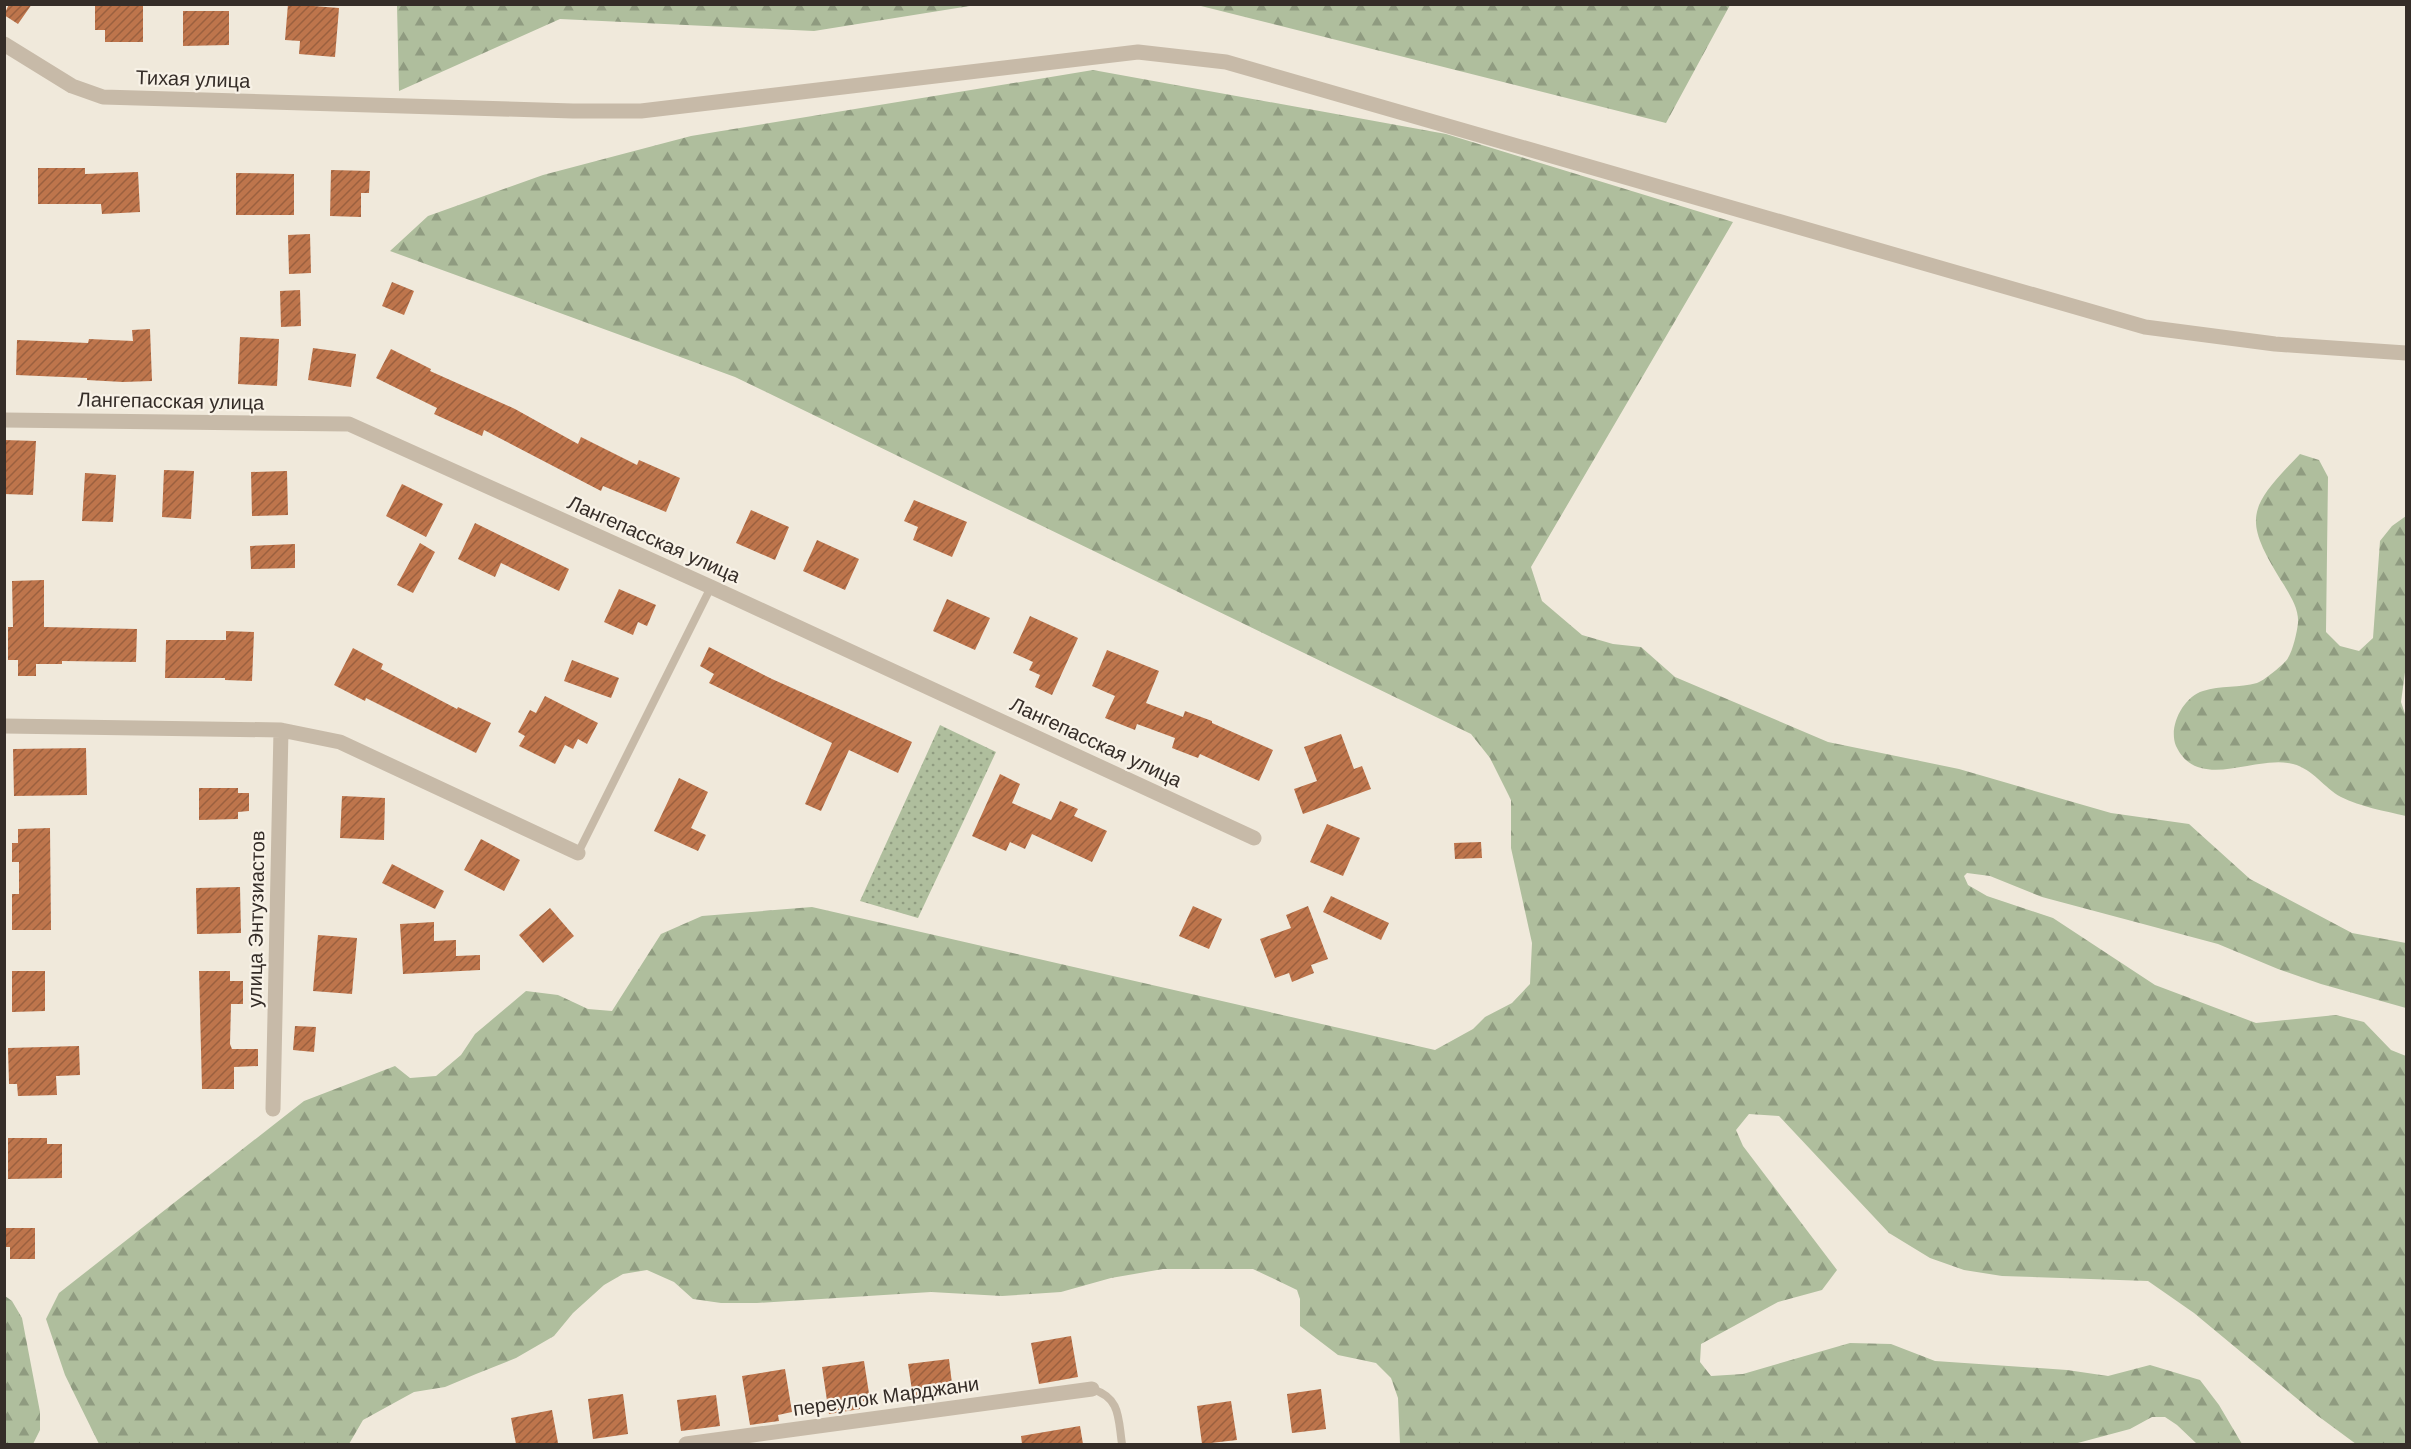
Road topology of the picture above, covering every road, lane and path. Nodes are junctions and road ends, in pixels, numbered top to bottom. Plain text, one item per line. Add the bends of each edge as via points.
1 (4, 44) edge
2 (2406, 353) edge
3 (4, 420) edge
4 (711, 587) junction
5 (4, 726) edge
6 (281, 730) junction
7 (1254, 838) dead end
8 (578, 853) joint
9 (273, 1109) dead end
10 (1092, 1389) joint
11 (686, 1444) edge
12 (1122, 1444) edge

1 - 2 street, Тихая улица via 72,86 103,97 641,111 1138,51 1226,62 2145,327 2275,344
3 - 4 street, Лангепасская улица via 348,424
4 - 7 street, Лангепасская улица
4 - 8 lane
5 - 6 street
6 - 8 street via 340,742
6 - 9 street, улица Энтузиастов
10 - 11 street, переулок Марджани
10 - 12 lane via 1106,1393 1114,1401

